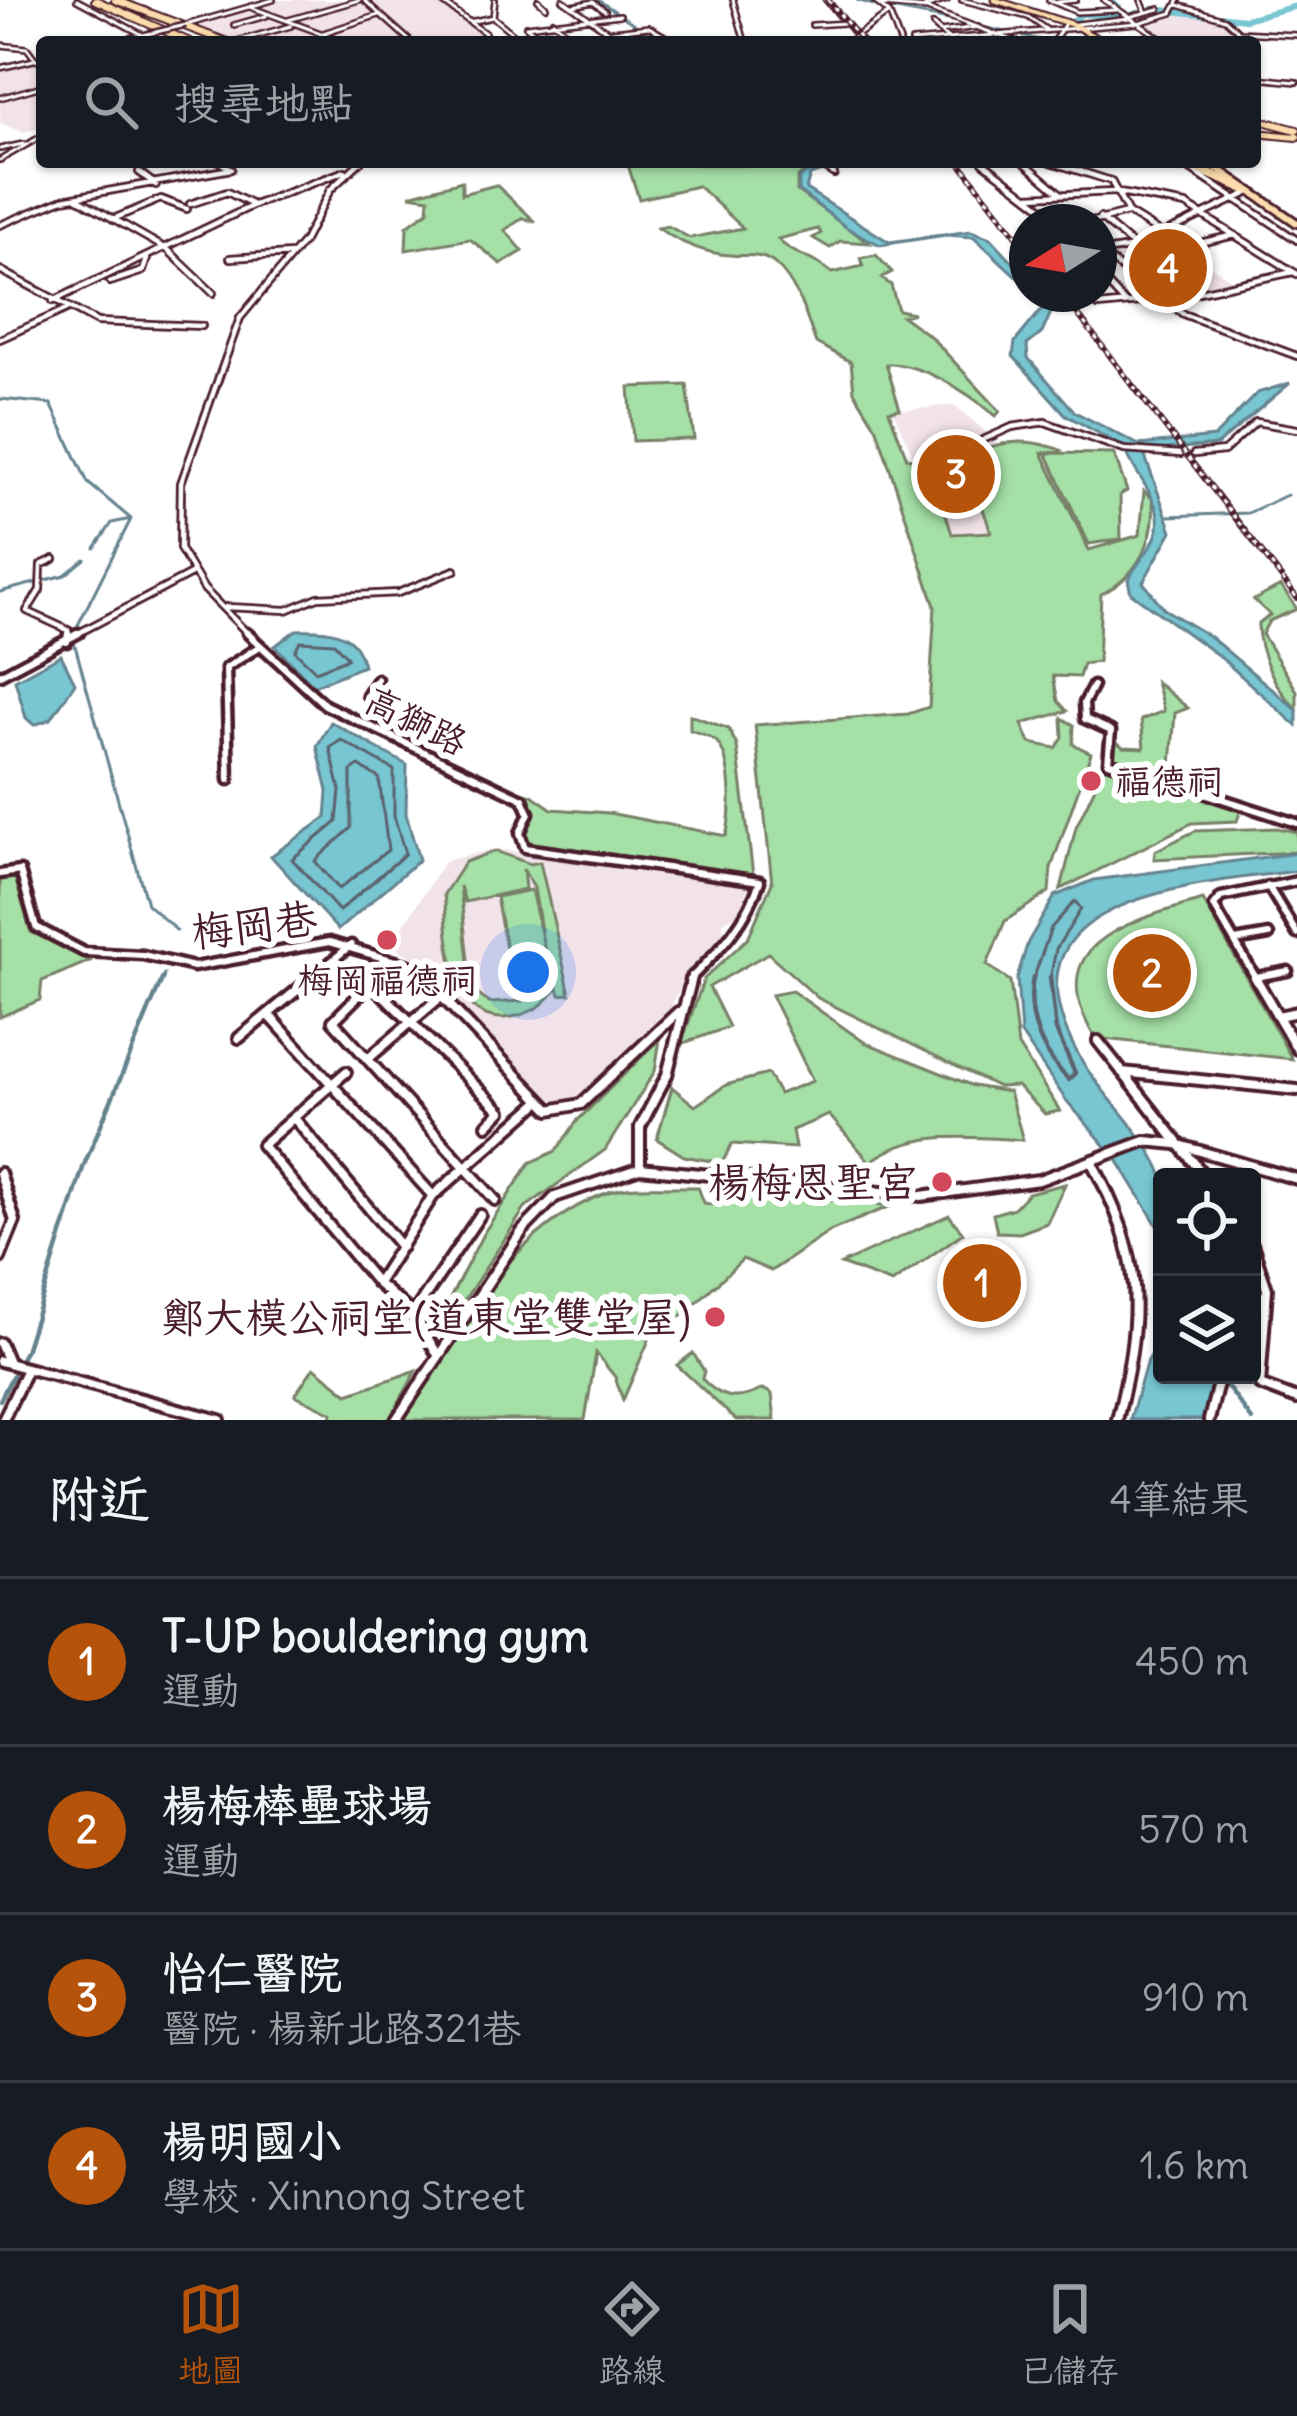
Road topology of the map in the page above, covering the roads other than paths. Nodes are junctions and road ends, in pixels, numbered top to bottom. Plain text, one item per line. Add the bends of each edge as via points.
1 (76, 0) edge
2 (91, 0) edge
3 (111, 0) edge
4 (129, 0) edge
5 (272, 0) edge
6 (361, 0) edge
7 (439, 0) edge
8 (538, 0) edge
9 (563, 0) edge
10 (733, 0) edge
11 (826, 0) edge
12 (873, 0) edge
13 (891, 0) edge
14 (925, 0) edge
15 (947, 0) edge
16 (962, 0) edge
17 (998, 0) edge
18 (1074, 0) edge
19 (1104, 0) edge
20 (1141, 0) edge
21 (1052, 1) edge
22 (495, 2) edge
23 (905, 2) edge
24 (1179, 3) edge
25 (881, 5) junction
26 (572, 6) junction
27 (250, 7) junction
28 (547, 7) dead end
29 (920, 8) junction
30 (1030, 9) junction
31 (1158, 9) dead end
32 (1117, 10) junction
33 (1145, 11) junction
34 (608, 13) junction
35 (889, 13) junction
36 (1017, 14) junction
37 (268, 15) junction
38 (379, 15) junction
39 (620, 15) dead end
40 (587, 16) junction
41 (493, 17) junction
42 (1129, 17) junction
43 (284, 21) junction
44 (554, 21) junction
45 (469, 22) junction
46 (846, 23) junction
47 (1138, 23) junction
48 (185, 25) junction
49 (234, 25) dead end
50 (295, 25) junction
51 (812, 25) dead end
52 (933, 25) dead end
53 (981, 25) junction
54 (1073, 25) junction
55 (967, 30) junction
56 (1046, 30) junction
57 (610, 31) junction
58 (552, 32) dead end
59 (940, 32) junction
60 (319, 34) junction
61 (1004, 34) junction
62 (142, 35) junction
63 (1297, 35) edge
64 (138, 36) edge
65 (173, 36) edge
66 (182, 36) edge
67 (210, 36) edge
68 (255, 36) edge
69 (326, 36) edge
70 (403, 36) edge
71 (484, 36) edge
72 (516, 36) edge
73 (538, 36) edge
74 (557, 36) edge
75 (570, 36) edge
76 (616, 36) edge
77 (667, 36) edge
78 (743, 36) edge
79 (856, 36) edge
80 (860, 36) edge
81 (899, 36) edge
82 (944, 36) edge
83 (975, 36) joint
84 (1007, 36) edge
85 (1060, 36) edge
86 (1095, 36) edge
87 (1158, 36) edge
88 (0, 45) edge
89 (36, 56) edge
90 (36, 60) edge
91 (0, 68) edge
92 (1261, 79) edge
93 (1297, 82) edge
94 (36, 88) edge
95 (0, 98) edge
96 (1261, 131) edge
97 (1261, 131) edge
98 (1297, 134) edge
99 (36, 139) edge
100 (23, 144) junction
101 (0, 149) edge
102 (0, 160) edge
103 (229, 168) edge
104 (352, 168) edge
105 (825, 168) edge
106 (991, 168) edge
107 (1031, 168) edge
108 (1070, 168) edge
109 (1189, 168) edge
110 (1193, 168) edge
111 (1222, 168) edge
112 (1223, 168) edge
113 (350, 170) junction
114 (139, 172) dead end
115 (834, 174) dead end
116 (156, 185) junction
117 (1247, 190) junction
118 (1114, 192) junction
119 (1060, 193) junction
120 (74, 196) junction
121 (1028, 196) junction
122 (1232, 196) junction
123 (1038, 204) edge
124 (254, 206) junction
125 (1128, 213) junction
126 (1286, 213) junction
127 (1117, 215) edge
128 (1206, 215) junction
129 (113, 219) junction
130 (1297, 220) edge
131 (0, 225) edge
132 (1117, 233) edge
133 (1162, 234) junction
134 (1236, 235) junction
135 (1297, 240) edge
136 (1204, 242) dead end
137 (1135, 248) junction
138 (168, 250) junction
139 (1117, 250) edge
140 (292, 254) junction
141 (230, 258) dead end
142 (147, 259) junction
143 (1117, 266) edge
144 (0, 270) edge
145 (1296, 272) edge
146 (110, 282) dead end
147 (213, 293) dead end
148 (1117, 295) edge
149 (1162, 300) junction
150 (53, 301) junction
151 (1125, 304) junction
152 (1117, 305) edge
153 (67, 309) junction
154 (202, 326) dead end
155 (0, 339) edge
156 (1293, 355) edge
157 (1297, 429) edge
158 (1181, 454) dead end
159 (1195, 454) dead end
160 (958, 465) dead end
161 (54, 559) dead end
162 (455, 570) dead end
163 (191, 574) junction
164 (222, 607) junction
165 (68, 644) junction
166 (260, 646) junction
167 (0, 675) edge
168 (377, 679) dead end
169 (1093, 686) dead end
170 (367, 695) dead end
171 (229, 780) dead end
172 (1297, 823) edge
173 (0, 874) edge
174 (1297, 881) edge
175 (1268, 886) junction
176 (1297, 934) edge
177 (1269, 935) dead end
178 (1235, 941) junction
179 (351, 945) junction
180 (1288, 971) dead end
181 (1256, 977) junction
182 (444, 994) junction
183 (678, 1012) junction
184 (1297, 1012) edge
185 (268, 1015) junction
186 (1278, 1016) junction
187 (412, 1022) junction
188 (239, 1038) dead end
189 (1098, 1041) dead end
190 (1297, 1049) edge
191 (367, 1059) junction
192 (346, 1072) dead end
193 (1123, 1072) junction
194 (333, 1085) junction
195 (1297, 1090) edge
196 (538, 1103) junction
197 (295, 1118) junction
198 (487, 1125) dead end
199 (1176, 1144) junction
200 (1091, 1161) junction
201 (640, 1168) junction
202 (1197, 1168) edge
203 (464, 1171) junction
204 (0, 1173) edge
205 (1297, 1179) edge
206 (433, 1196) junction
207 (495, 1200) dead end
208 (480, 1215) dead end
209 (401, 1247) junction
210 (0, 1258) edge
211 (1261, 1269) edge
212 (376, 1283) junction
213 (1267, 1290) junction
214 (1261, 1302) edge
215 (413, 1314) junction
216 (1264, 1330) junction
217 (1261, 1331) edge
218 (0, 1343) edge
219 (436, 1352) junction
220 (14, 1364) edge
221 (1217, 1384) edge
222 (1297, 1399) edge
223 (3, 1420) edge
224 (220, 1420) edge
225 (396, 1420) edge
226 (1117, 1420) edge
227 (1209, 1420) edge

1 - 62 street
2 - 65 highway, bridge via 134,26
3 - 66 highway
3 - 67 highway
4 - 48 street
5 - 27 street
6 - 38 street
6 - 43 street
7 - 45 street
8 - 28 street
9 - 26 street
10 - 78 street
11 - 46 street
12 - 25 street
13 - 23 street
14 - 29 street
15 - 29 street
16 - 36 street
17 - 30 main road
18 - 21 street
19 - 32 street
20 - 33 street
21 - 32 street via 1077,13
22 - 41 street
23 - 25 street
23 - 29 street
24 - 47 street
24 - 63 street via 1252,35
25 - 35 street
26 - 34 street via 592,2
26 - 40 street
27 - 37 street
27 - 48 street
29 - 53 street
30 - 36 street
30 - 54 main road
31 - 33 street
32 - 42 street
33 - 42 street
34 - 39 street
34 - 40 street
35 - 80 street
35 - 81 street
36 - 56 street
37 - 43 street
37 - 49 street via 274,18
38 - 60 street
38 - 70 street
40 - 44 street
40 - 57 street
41 - 45 street
41 - 72 street
42 - 47 street
42 - 54 street
43 - 50 street
44 - 73 street via 526,26
44 - 75 street
45 - 71 street
46 - 51 street
46 - 79 street
47 - 54 street
47 - 87 street
48 - 62 street, bridge
50 - 60 street
50 - 68 street
52 - 59 street
53 - 55 street
53 - 61 street
54 - 56 street
54 - 85 street
54 - 86 main road
55 - 59 street
55 - 83 street
56 - 61 street
57 - 76 street
57 - 77 street via 640,27
58 - 74 street
59 - 82 street
60 - 69 street
61 - 83 street
61 - 84 street
62 - 64 street
88 - 89 street
90 - 91 street
92 - 93 street
94 - 95 street
96 - 98 highway
97 - 98 highway
99 - 100 street
100 - 101 street
100 - 102 street
103 - 116 street
104 - 113 street
105 - 115 street
106 - 121 street
107 - 119 street
108 - 118 street via 1109,180
109 - 122 street
110 - 117 highway
111 - 117 main road
112 - 126 main road
113 - 124 street
113 - 140 street
114 - 116 street
116 - 120 street
117 - 122 street
117 - 126 main road
118 - 119 street
118 - 125 street
118 - 128 street
119 - 121 street
120 - 129 street
120 - 131 street
121 - 123 street
122 - 128 street
122 - 135 street
124 - 129 street via 227,191 188,206 161,199
124 - 138 street
125 - 127 street
125 - 133 street
126 - 130 main road
128 - 133 street
128 - 134 street
129 - 138 street
132 - 137 street
133 - 137 street
134 - 136 street
134 - 145 street
137 - 139 street
138 - 142 street
138 - 147 street
140 - 141 street
140 - 163 street via 240,318 181,483 180,549
142 - 146 street via 143,271
142 - 150 street
143 - 149 street
144 - 150 street
145 - 149 street
148 - 151 street
149 - 151 street
149 - 156 street via 1194,320
150 - 153 street
151 - 152 street
153 - 154 street via 109,325
153 - 155 street
157 - 159 street via 1256,422 1224,451
158 - 160 street via 1124,450 1031,422 972,442 958,451
161 - 165 street via 41,566 27,610 68,630
162 - 164 street via 398,593 314,598 293,609
163 - 164 street, 高獅路
163 - 165 street
164 - 166 street, 高獅路
165 - 167 street
166 - 171 street via 226,668
166 - 183 street, 高獅路 via 325,705 523,800 525,848 760,880 724,947 689,979
168 - 170 street
169 - 172 street via 1085,719 1111,731 1108,762
173 - 179 street, 梅岡巷 via 20,871 36,927 84,952 210,968 329,942
174 - 175 street
175 - 176 street
175 - 178 street via 1216,901
177 - 178 street
178 - 181 street
179 - 182 street, 梅岡巷 via 409,965
179 - 185 street
180 - 181 street
181 - 186 street
182 - 187 street
182 - 196 street, 梅岡巷
183 - 196 street via 581,1104 550,1110
183 - 201 street, 高獅路 via 667,1075 640,1127
184 - 186 street
185 - 188 street
185 - 194 street
186 - 190 street
187 - 191 street
187 - 191 street via 371,983 333,1021
187 - 198 street via 501,1112
189 - 193 street
191 - 203 street
192 - 194 street
193 - 195 street
193 - 199 street
194 - 197 street
194 - 206 street
196 - 203 street
197 - 209 street
197 - 212 street via 262,1145
199 - 200 street via 1144,1141
199 - 202 street
199 - 205 street
200 - 201 street via 1039,1180 921,1196
200 - 226 street via 1128,1228 1141,1309
201 - 219 street via 543,1206
203 - 206 street
203 - 207 street
204 - 210 street via 15,1221
206 - 209 street
208 - 215 street
209 - 212 street
211 - 213 street
212 - 215 street
213 - 214 street
213 - 216 street
215 - 219 street
216 - 217 street
216 - 222 street via 1260,1385
218 - 220 street
219 - 225 street
220 - 223 street
220 - 224 street
221 - 227 street

